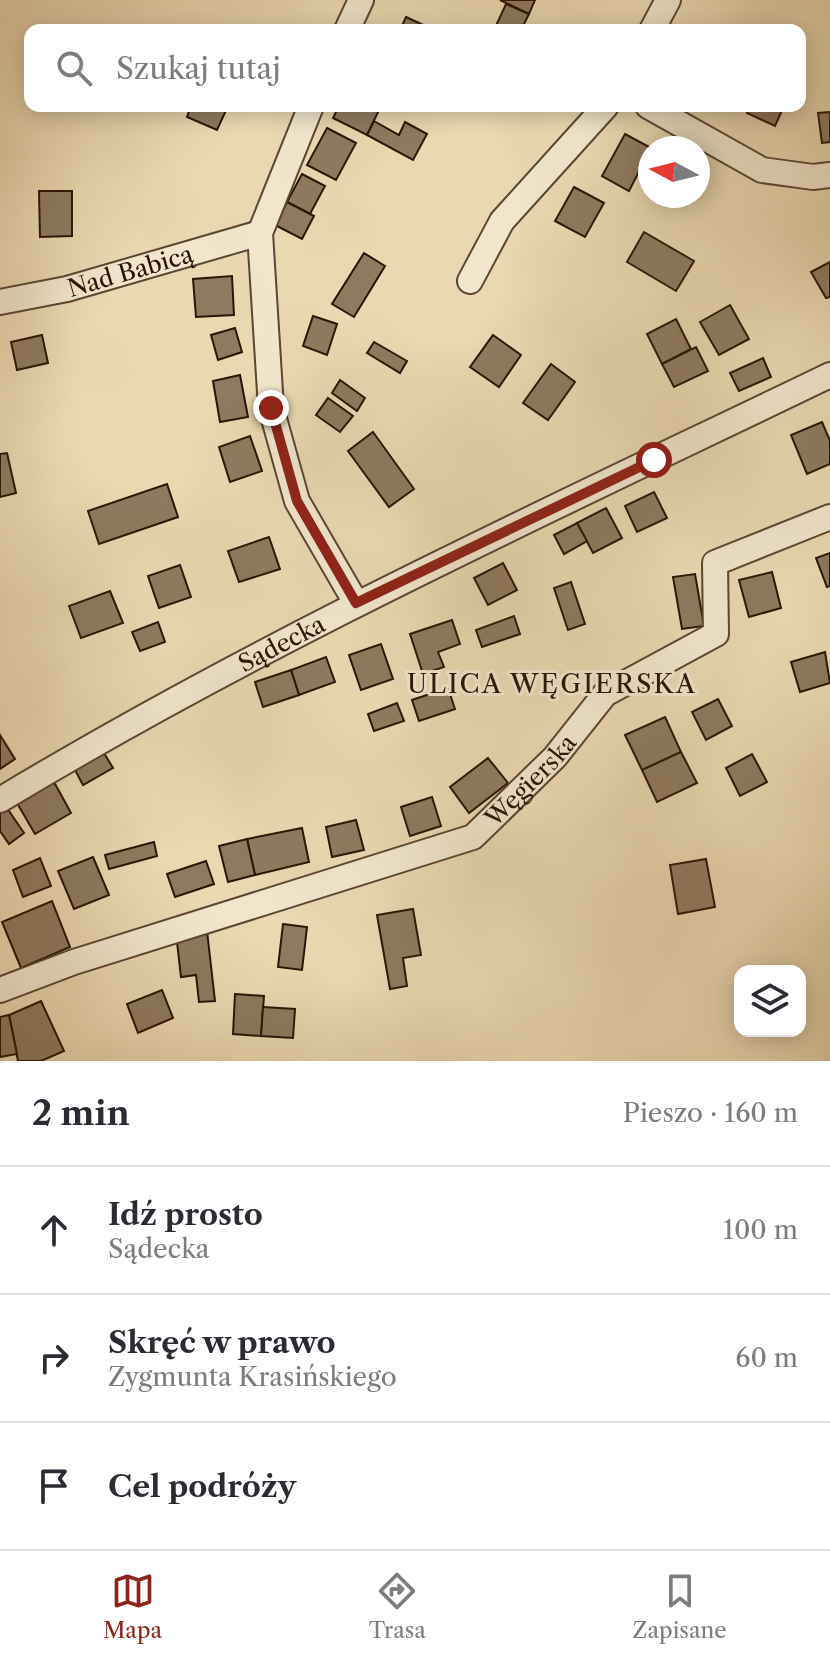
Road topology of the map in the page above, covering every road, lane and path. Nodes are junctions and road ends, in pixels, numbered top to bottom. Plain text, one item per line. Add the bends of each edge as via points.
1 (361, 0) edge
2 (668, 0) edge
3 (350, 24) edge
4 (655, 24) edge
5 (309, 112) edge
6 (601, 112) edge
7 (659, 112) edge
8 (830, 175) edge
9 (260, 233) junction
10 (470, 281) dead end
11 (0, 302) edge
12 (830, 375) edge
13 (830, 517) edge
14 (356, 603) junction
15 (0, 800) edge
16 (0, 990) edge

1 - 3 street
2 - 4 street
5 - 9 street
6 - 10 street via 502,221
7 - 8 street via 762,170
9 - 11 street, Nad Babicą via 67,289
9 - 14 street via 271,408 285,464 297,501
12 - 14 street, Sądecka
13 - 16 street, Węgierska via 715,563 716,634 605,694 555,757 473,837
14 - 15 street, Sądecka via 101,739

